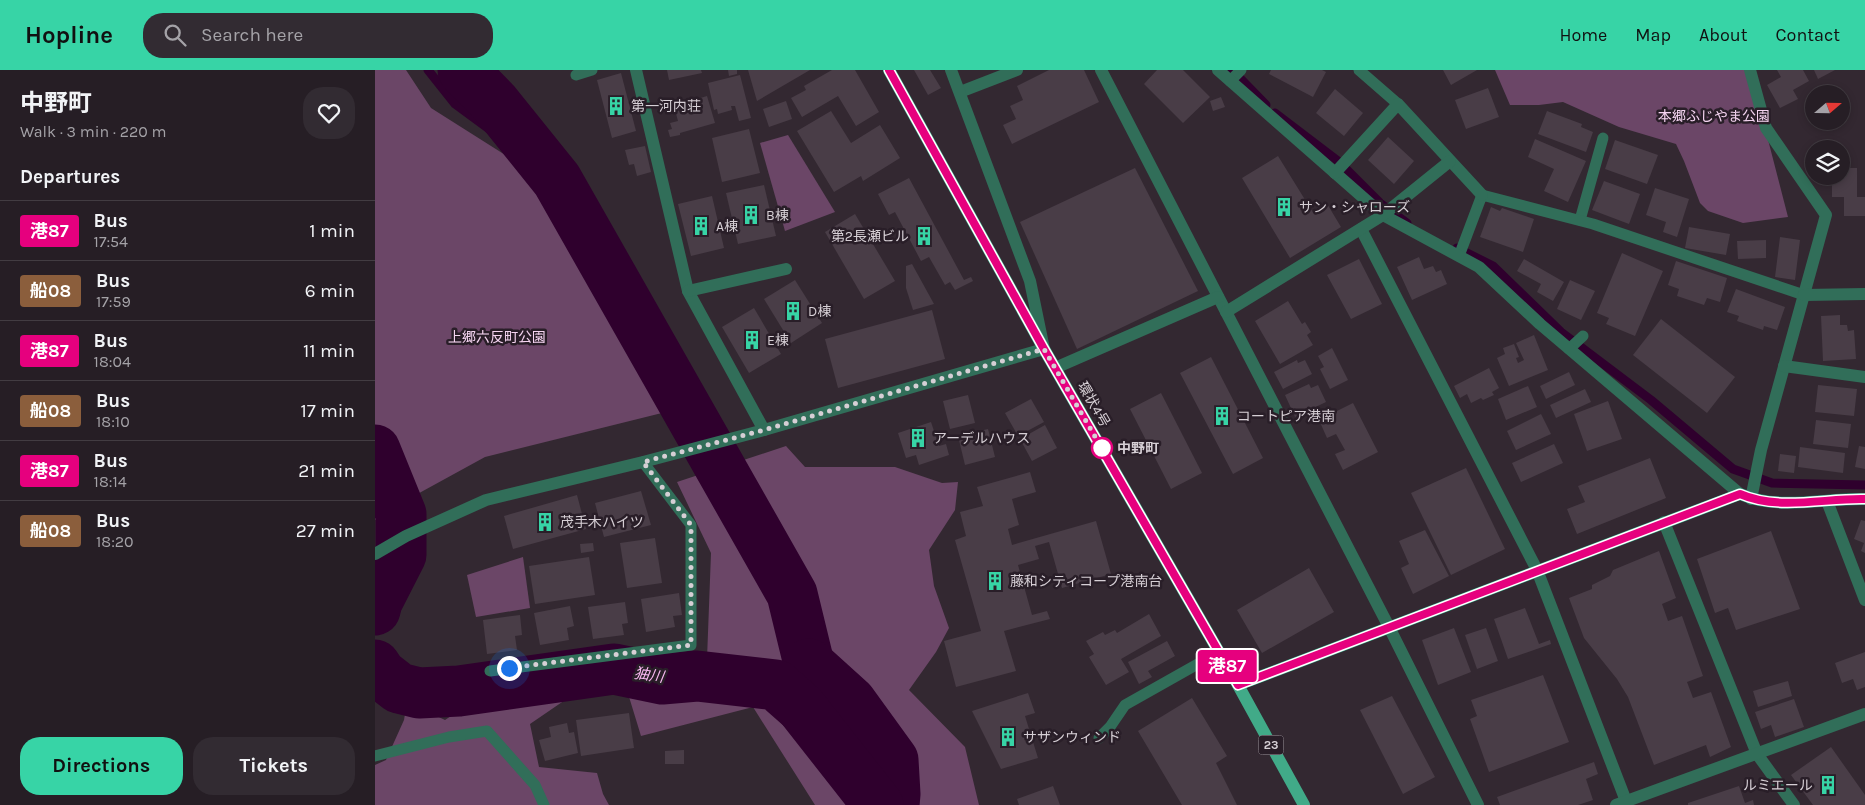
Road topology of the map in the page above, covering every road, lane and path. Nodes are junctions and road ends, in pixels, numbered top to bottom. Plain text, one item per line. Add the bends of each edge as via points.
1 (592, 70) edge
2 (637, 70) edge
3 (889, 70) edge
4 (951, 70) edge
5 (1017, 70) edge
6 (1101, 70) edge
7 (1218, 70) edge
8 (1241, 70) edge
9 (1359, 70) edge
10 (1750, 70) edge
11 (576, 74) dead end
12 (1231, 80) junction
13 (960, 92) junction
14 (1399, 104) junction
15 (1603, 138) dead end
16 (1451, 161) junction
17 (1336, 171) junction
18 (1482, 195) junction
19 (1385, 213) junction
20 (1580, 220) junction
21 (1361, 229) junction
22 (1460, 255) junction
23 (786, 269) dead end
24 (688, 291) junction
25 (1865, 294) edge
26 (1804, 295) junction
27 (1218, 297) junction
28 (1226, 312) junction
29 (1583, 336) dead end
30 (1570, 348) junction
31 (1044, 349) junction
32 (1784, 366) junction
33 (1055, 368) junction
34 (1865, 376) edge
35 (764, 430) junction
36 (643, 462) junction
37 (1745, 496) junction
38 (1865, 499) edge
39 (1827, 501) junction
40 (1664, 522) junction
41 (375, 554) edge
42 (1537, 570) junction
43 (1865, 600) edge
44 (1389, 627) junction
45 (1219, 652) junction
46 (490, 671) dead end
47 (1238, 685) junction
48 (1865, 714) edge
49 (1099, 738) dead end
50 (1757, 754) junction
51 (375, 756) edge
52 (1621, 803) edge
53 (544, 805) edge
54 (1304, 805) edge
55 (1478, 805) edge
56 (1795, 805) edge

1 - 11 lane
2 - 24 street
3 - 31 main road, 環状4号 / 23
4 - 13 street
5 - 13 street
6 - 27 street
7 - 12 street
8 - 12 lane
9 - 14 lane
10 - 26 street via 1766,128 1825,215
12 - 17 street
13 - 31 street via 1030,281
14 - 16 street
14 - 17 street
15 - 20 lane
16 - 18 street
16 - 19 street
17 - 19 street
18 - 20 lane
18 - 22 lane
19 - 21 street
19 - 22 street
20 - 26 lane
21 - 28 street
21 - 42 street
22 - 30 street via 1479,267
23 - 24 street
24 - 35 street
25 - 26 street
26 - 32 street
27 - 28 street
27 - 33 street
28 - 44 street
29 - 30 lane
30 - 37 street
31 - 33 main road, 環状4号 / 23
31 - 35 street
32 - 34 street
32 - 37 street via 1753,482
33 - 45 main road, 環状4号 / 23
35 - 36 street
36 - 41 street via 486,500 406,536
36 - 46 lane via 691,525 691,645
37 - 39 street via 1777,503
37 - 40 street
38 - 39 street
39 - 43 street
40 - 42 street
40 - 50 street
42 - 44 street
42 - 52 street
44 - 47 street
44 - 55 street
45 - 47 main road, 環状4号 / 23
45 - 49 lane via 1125,705
47 - 54 main road, 環状4号 / 23
48 - 50 street
50 - 52 street
50 - 56 street
51 - 53 lane via 487,731 535,785

